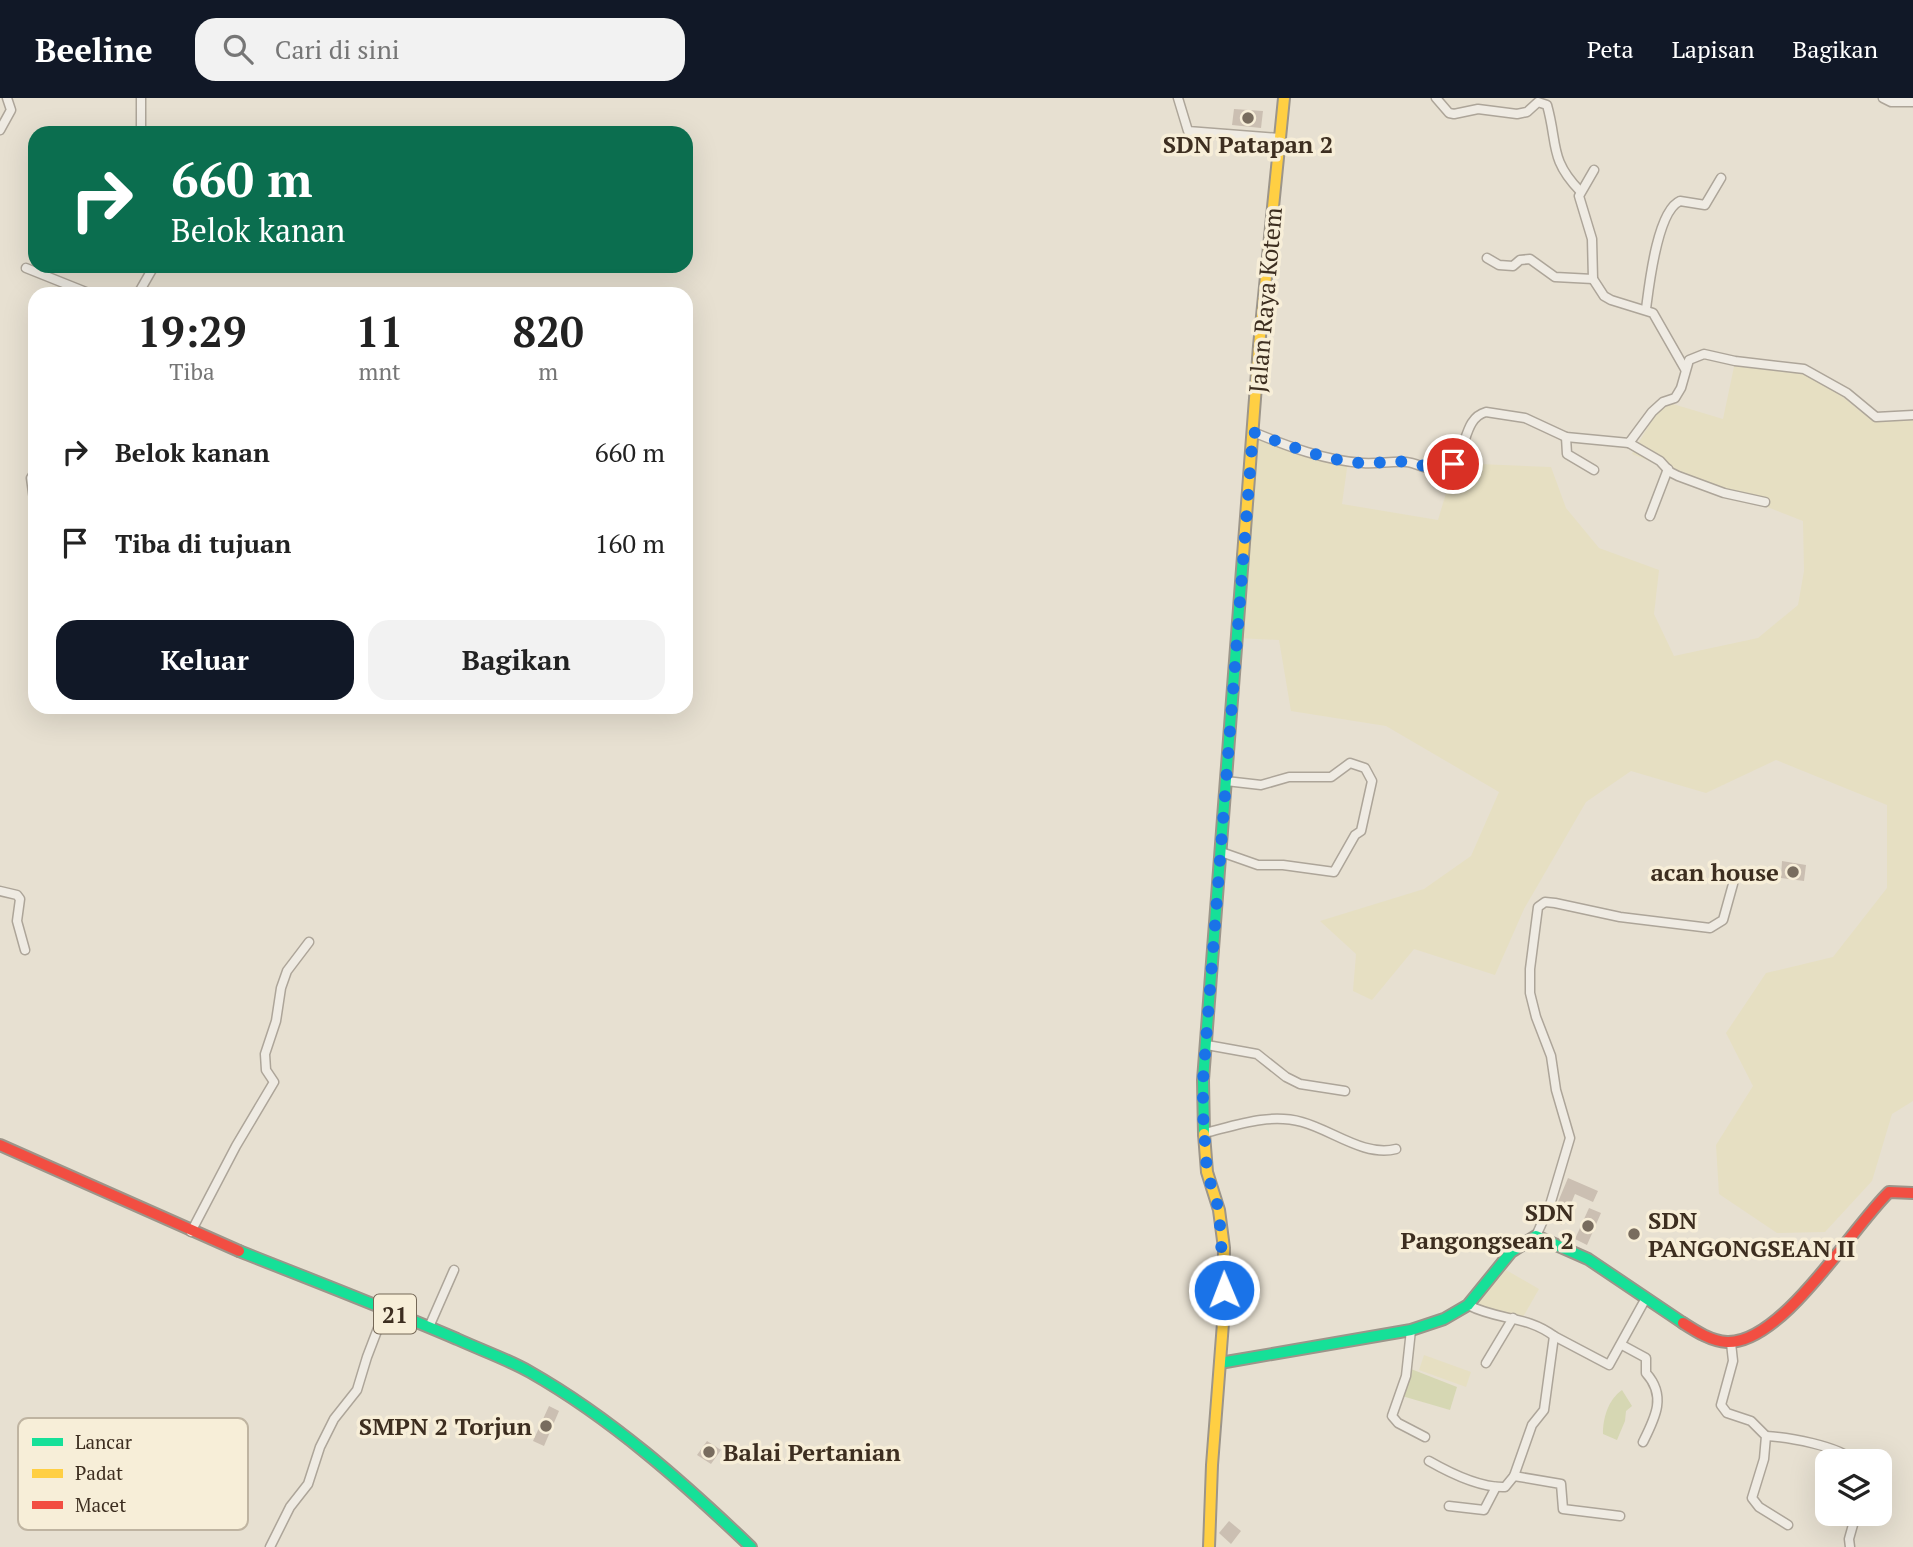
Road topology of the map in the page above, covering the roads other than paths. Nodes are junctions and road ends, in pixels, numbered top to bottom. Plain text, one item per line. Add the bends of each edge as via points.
1 (7, 98) edge
2 (141, 98) edge
3 (1178, 98) edge
4 (1284, 98) edge
5 (1436, 98) edge
6 (1883, 98) edge
7 (1913, 102) edge
8 (141, 126) edge
9 (0, 131) edge
10 (1280, 138) junction
11 (1594, 170) dead end
12 (1721, 178) dead end
13 (1580, 191) junction
14 (1487, 258) dead end
15 (39, 273) edge
16 (1593, 279) junction
17 (74, 287) edge
18 (1646, 309) junction
19 (1685, 369) junction
20 (1913, 415) edge
21 (1253, 432) junction
22 (1566, 437) junction
23 (1629, 443) junction
24 (1668, 469) junction
25 (1594, 470) dead end
26 (1765, 502) dead end
27 (1650, 516) dead end
28 (1226, 781) junction
29 (1221, 852) junction
30 (1733, 884) dead end
31 (0, 891) edge
32 (309, 942) dead end
33 (25, 950) dead end
34 (1207, 1045) junction
35 (1345, 1091) dead end
36 (1205, 1133) junction
37 (0, 1145) edge
38 (1396, 1149) dead end
39 (1913, 1193) edge
40 (191, 1232) junction
41 (1536, 1236) junction
42 (454, 1270) dead end
43 (1646, 1298) junction
44 (1468, 1305) junction
45 (385, 1310) junction
46 (1513, 1318) junction
47 (429, 1327) junction
48 (1411, 1330) junction
49 (1554, 1336) junction
50 (1731, 1343) junction
51 (1622, 1345) junction
52 (1220, 1363) junction
53 (1486, 1363) dead end
54 (1766, 1436) junction
55 (1425, 1437) dead end
56 (1643, 1442) dead end
57 (1828, 1449) edge
58 (1429, 1461) dead end
59 (1514, 1476) junction
60 (1496, 1487) junction
61 (1448, 1506) dead end
62 (1620, 1516) dead end
63 (1788, 1525) dead end
64 (1853, 1526) edge
65 (744, 1544) edge
66 (270, 1547) edge
67 (1209, 1547) edge
68 (1850, 1547) edge

1 - 9 street via 11,110
2 - 8 street
3 - 10 street via 1188,131
4 - 10 main road, Jalan Raya Kotem
5 - 13 street via 1454,114 1478,109 1517,114 1538,102 1548,105 1561,170
6 - 7 street
10 - 21 main road, Jalan Raya Kotem
11 - 13 street
12 - 18 street via 1705,205 1680,201 1671,208 1652,259
13 - 16 street via 1592,239
14 - 16 street via 1513,266 1530,259 1555,277
15 - 17 street
16 - 18 street via 1611,300
18 - 19 street via 1658,319
19 - 20 street via 1689,360 1704,354 1804,369 1876,416
19 - 23 street via 1675,398 1652,412
21 - 22 street via 1351,462 1404,461 1430,470 1453,464 1473,420 1486,412 1525,418
21 - 28 main road, Jalan Raya Kotem
22 - 23 street
22 - 25 street via 1567,454
23 - 24 street
24 - 26 street via 1724,493
24 - 27 street
28 - 29 main road, Jalan Raya Kotem
28 - 29 street via 1261,785 1289,777 1321,778 1338,774 1350,763 1366,768 1372,780 1361,831 1334,872 1258,865
29 - 34 main road, Jalan Raya Kotem
30 - 41 street via 1723,920 1710,928 1620,918 1555,903 1538,907 1530,993 1570,1138
31 - 33 street via 20,899 17,921
32 - 40 street via 287,971 281,988 265,1054 266,1070 274,1082
34 - 35 street via 1257,1054 1300,1084
34 - 36 main road, Jalan Raya Kotem
36 - 38 street via 1251,1121 1293,1121 1362,1145
36 - 52 main road, Jalan Raya Kotem via 1207,1172 1219,1210 1223,1248
37 - 40 main road, 21
39 - 50 main road via 1888,1192 1787,1311 1759,1333
40 - 45 main road, 21
41 - 43 main road via 1551,1240
41 - 44 main road via 1511,1252
42 - 47 street
43 - 50 main road via 1707,1337
43 - 51 street
44 - 46 street via 1496,1317
44 - 48 main road
45 - 47 main road, 21
45 - 66 street via 357,1391 334,1419 308,1484 290,1507
46 - 49 street
46 - 53 street
47 - 65 main road, 21 via 528,1371 578,1402 698,1496
48 - 52 main road
48 - 55 street via 1406,1376 1392,1416
49 - 51 street via 1609,1365
49 - 59 street via 1544,1410 1524,1442
50 - 54 street via 1732,1368 1721,1405
51 - 56 street via 1646,1358 1646,1373 1658,1394 1657,1414
52 - 67 main road, Jalan Raya Kotem
54 - 57 street
54 - 63 street via 1765,1459 1752,1497 1759,1507
58 - 60 street
59 - 60 street via 1505,1487
59 - 62 street via 1561,1484 1563,1509
60 - 61 street via 1484,1510
64 - 68 street

